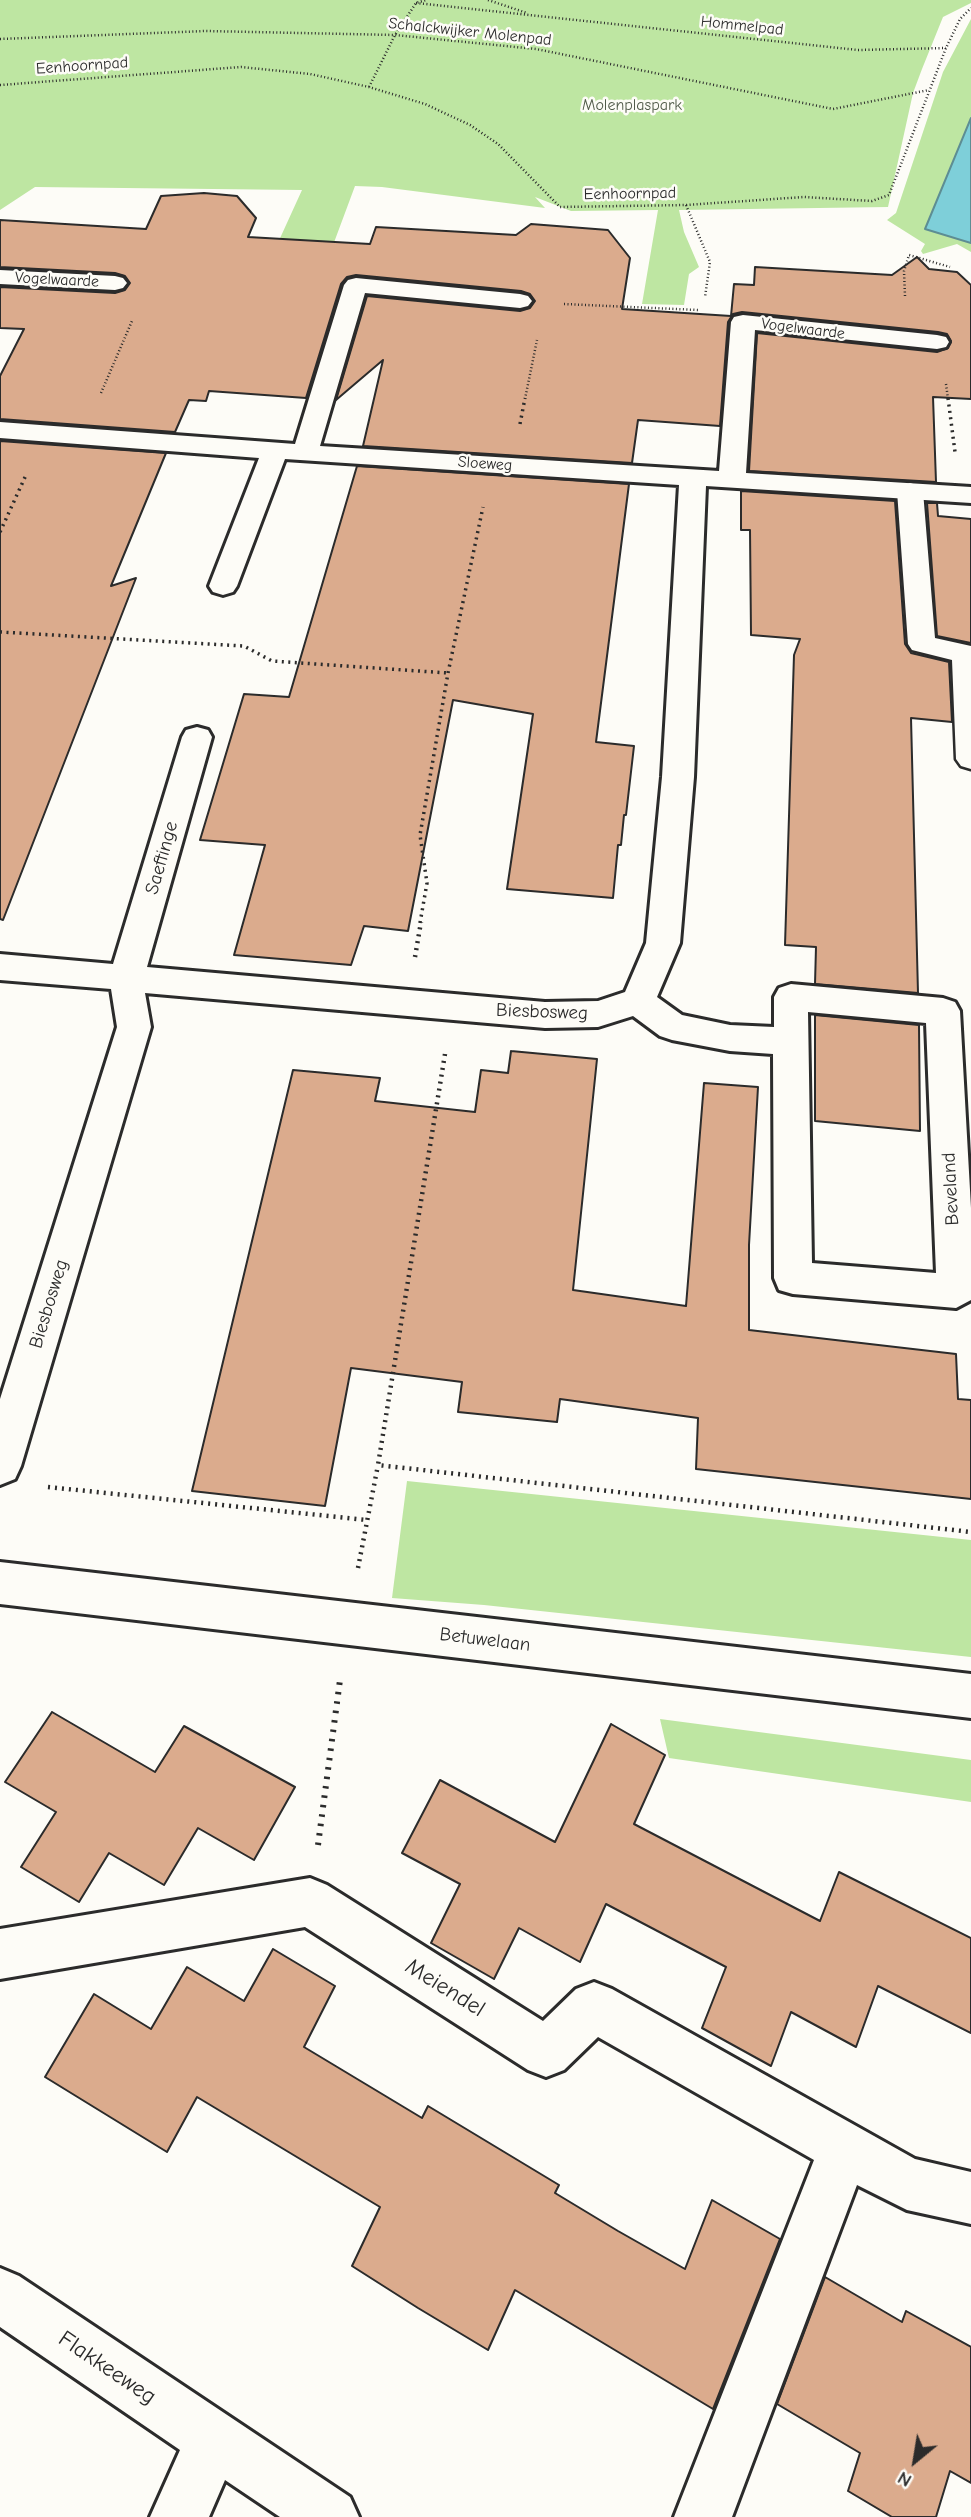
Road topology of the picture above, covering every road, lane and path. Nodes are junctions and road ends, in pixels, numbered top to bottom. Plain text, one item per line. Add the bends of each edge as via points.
1 (426, 0) edge
2 (488, 0) edge
3 (416, 4) junction
4 (971, 8) edge
5 (536, 16) junction
6 (395, 35) junction
7 (0, 39) edge
8 (946, 48) junction
9 (0, 85) edge
10 (369, 87) junction
11 (930, 89) junction
12 (685, 205) junction
13 (950, 267) dead end
14 (0, 276) edge
15 (114, 283) joint
16 (705, 298) dead end
17 (531, 302) junction
18 (703, 310) dead end
19 (897, 340) junction
20 (937, 342) joint
21 (0, 430) edge
22 (45, 433) junction
23 (83, 436) junction
24 (275, 451) junction
25 (305, 453) junction
26 (501, 465) junction
27 (693, 478) junction
28 (732, 480) junction
29 (910, 491) junction
30 (966, 495) edge
31 (0, 532) edge
32 (223, 586) dead end
33 (0, 632) edge
34 (449, 673) junction
35 (197, 737) dead end
36 (971, 759) edge
37 (0, 967) edge
38 (126, 979) junction
39 (638, 1001) junction
40 (407, 1003) junction
41 (453, 1006) junction
42 (791, 1042) junction
43 (378, 1465) junction
44 (0, 1466) edge
45 (41, 1487) dead end
46 (367, 1520) junction
47 (971, 1532) edge
48 (0, 1584) edge
49 (348, 1624) junction
50 (971, 1696) edge
51 (310, 1902) junction
52 (0, 1954) edge
53 (845, 2148) junction
54 (971, 2198) edge
55 (0, 2295) edge
56 (214, 2440) junction
57 (179, 2517) edge
58 (330, 2517) edge
59 (703, 2517) edge

1 - 3 path
2 - 5 path, Hommelpad
3 - 5 path, Hommelpad
3 - 6 path
4 - 8 path, Eenhoornpad
5 - 8 path, Hommelpad via 858,50
6 - 7 path, Schalckwijker Molenpad via 206,31
6 - 10 path
6 - 11 path, Schalckwijker Molenpad via 536,49 833,109
8 - 11 path, Eenhoornpad
9 - 10 path, Eenhoornpad via 241,66
10 - 12 path, Eenhoornpad via 425,104 470,125 498,144 560,207
11 - 12 path, Eenhoornpad via 890,195 872,201 804,197
12 - 16 path via 710,262
13 - 19 path via 909,255 904,271 906,316
14 - 15 street, Vogelwaarde
15 - 23 path via 146,288
17 - 18 path
17 - 25 street via 356,285
17 - 26 path via 529,389
19 - 20 street, Vogelwaarde
19 - 28 street, Vogelwaarde via 743,322
20 - 30 path
21 - 22 street, Sloeweg
22 - 23 street, Sloeweg
22 - 31 path
23 - 24 street, Sloeweg
24 - 25 street, Sloeweg
24 - 32 street
25 - 26 street, Sloeweg
26 - 27 street, Sloeweg
26 - 34 path
27 - 28 street, Sloeweg
27 - 39 street via 678,778 663,943
28 - 29 street, Sloeweg
29 - 30 street, Sloeweg
29 - 36 lane via 922,644 966,654
33 - 34 path via 244,646 272,661
34 - 40 path via 421,835 426,883
35 - 38 street, Saeftinge
37 - 38 street, Biesbosweg
38 - 40 street, Biesbosweg
38 - 44 street, Biesbosweg via 134,1027
39 - 41 street, Biesbosweg via 598,1014 545,1015
39 - 42 street via 672,1027 730,1038
40 - 41 street, Biesbosweg
41 - 43 path
42 - 42 street, Beveland via 793,1278 956,1291 943,1011 791,997
43 - 46 path
43 - 47 path
45 - 46 path
46 - 49 path
48 - 49 street, Betuwelaan
49 - 50 street, Betuwelaan
49 - 51 path
51 - 52 street
51 - 53 street, Meiendel via 546,2052 594,2007
53 - 54 street, Meiendel via 907,2184
53 - 59 street
55 - 56 street, Flakkeeweg
56 - 57 street
56 - 58 street, Flakkeeweg

